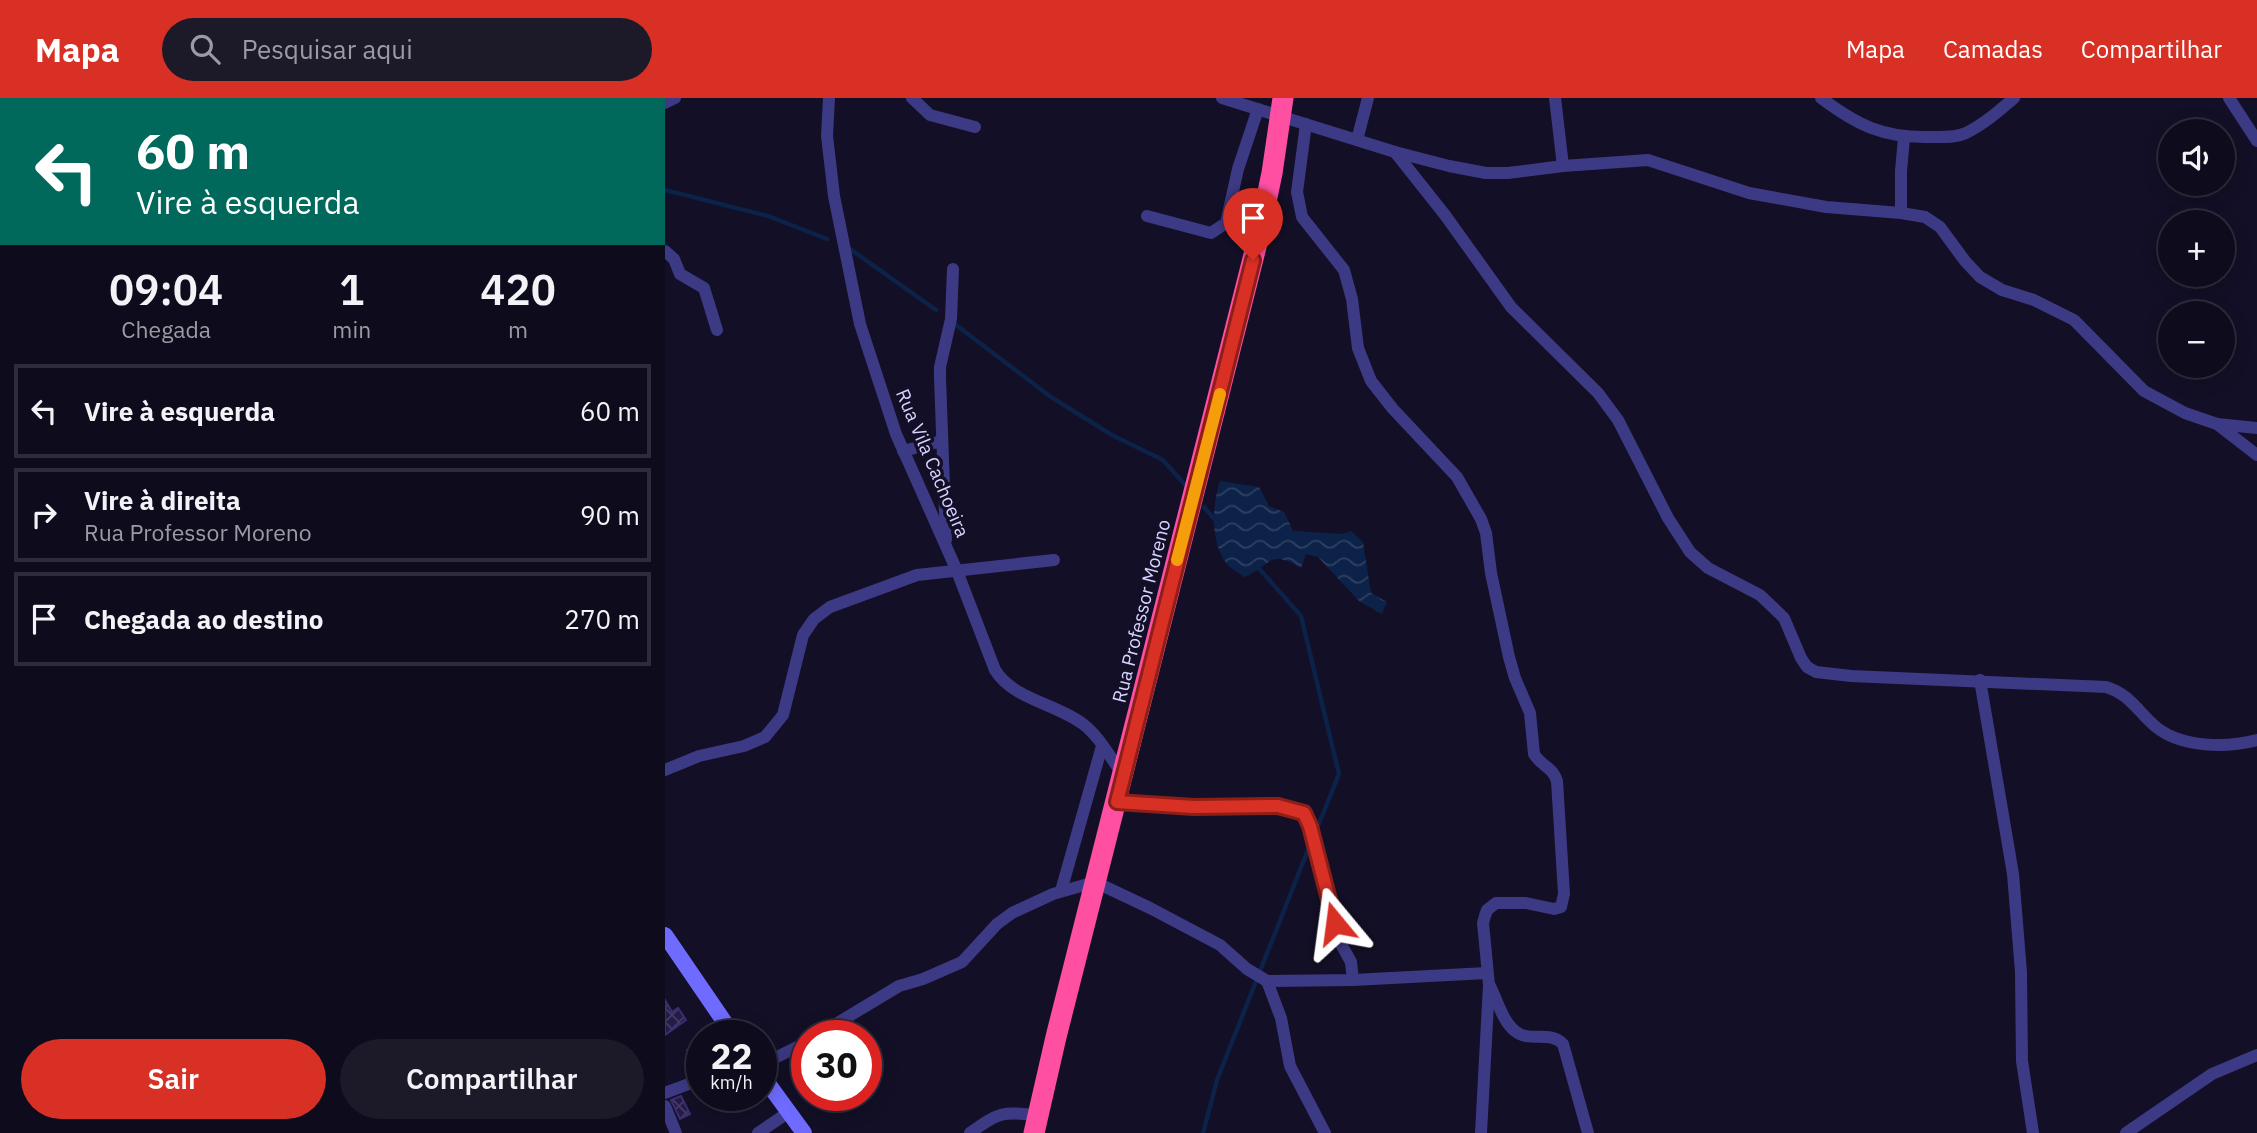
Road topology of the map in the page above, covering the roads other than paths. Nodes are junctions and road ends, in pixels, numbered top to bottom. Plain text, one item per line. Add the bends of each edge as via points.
1 (674, 98) edge
2 (828, 98) edge
3 (912, 98) edge
4 (1222, 98) edge
5 (1368, 98) edge
6 (1555, 98) edge
7 (1821, 98) edge
8 (2014, 98) edge
9 (2229, 98) edge
10 (665, 103) edge
11 (1282, 107) edge
12 (1258, 109) junction
13 (1306, 124) junction
14 (975, 127) dead end
15 (1904, 138) junction
16 (1357, 140) junction
17 (2257, 141) edge
18 (1395, 152) junction
19 (1563, 166) junction
20 (1901, 213) junction
21 (1147, 216) dead end
22 (665, 251) edge
23 (953, 269) dead end
24 (717, 330) dead end
25 (2217, 424) junction
26 (2257, 428) edge
27 (942, 441) junction
28 (903, 451) junction
29 (2257, 455) edge
30 (947, 547) junction
31 (1054, 560) dead end
32 (957, 571) junction
33 (1980, 680) junction
34 (2257, 740) edge
35 (1102, 746) junction
36 (665, 770) edge
37 (1123, 776) junction
38 (1117, 802) junction
39 (1095, 882) junction
40 (1061, 891) junction
41 (665, 935) edge
42 (1488, 979) junction
43 (1353, 980) junction
44 (1267, 981) junction
45 (723, 1020) edge
46 (843, 1020) edge
47 (2257, 1055) edge
48 (686, 1085) edge
49 (665, 1093) edge
50 (777, 1096) edge
51 (665, 1106) edge
52 (789, 1112) junction
53 (1036, 1125) edge
54 (676, 1133) edge
55 (758, 1133) edge
56 (804, 1133) edge
57 (970, 1133) edge
58 (1325, 1133) edge
59 (1481, 1133) edge
60 (1588, 1133) edge
61 (2033, 1133) edge
62 (2126, 1133) edge

1 - 10 street
2 - 28 street, Rua Vila Cachoeira via 834,196 860,324
3 - 14 street via 930,115
4 - 12 street
5 - 16 street
6 - 19 street
7 - 15 street via 1874,131
8 - 15 street via 1964,134
9 - 17 street
11 - 12 street
11 - 13 street
11 - 37 highway, Rua Professor Moreno via 1259,235
12 - 21 street via 1226,223 1212,233
13 - 16 street
13 - 42 street via 1297,192 1302,217 1345,270 1358,348 1371,381 1457,477 1481,519 1509,657 1528,705 1535,757 1551,768 1557,781 1561,907 1491,906 1483,923
15 - 20 street
16 - 18 street
18 - 19 street via 1486,173
18 - 33 street via 1511,307 1598,393 1690,552 1772,606 1784,618 1807,667 1851,676
19 - 20 street via 1648,160 1749,193 1826,207
20 - 25 street via 1934,222 1980,276 2002,290 2074,320 2144,391
22 - 24 street via 680,274 704,288
23 - 27 street via 950,330 940,367
25 - 26 street
25 - 29 street
27 - 28 street
27 - 30 street
28 - 30 street, Rua Vila Cachoeira
30 - 32 street, Rua Vila Cachoeira
31 - 32 street
32 - 35 street, Rua Vila Cachoeira via 1000,678 1013,690 1081,722
32 - 36 street via 917,575 830,607 803,635 783,715 765,737
33 - 34 street via 2106,687 2127,696 2170,736 2224,746
33 - 61 street via 2013,874 2022,1061
35 - 37 street, Rua Vila Cachoeira
35 - 40 street
37 - 38 highway, Rua Professor Moreno
38 - 39 highway, Rua Professor Moreno
38 - 43 street via 1278,806 1304,813
39 - 40 street
39 - 44 street via 1220,946
39 - 53 highway, Rua Professor Moreno
40 - 46 street via 1011,913 962,962 899,986
41 - 45 street
42 - 43 street
42 - 59 street
42 - 60 street via 1508,1024 1517,1033 1553,1037 1563,1044
43 - 44 street
44 - 58 street via 1281,1018 1290,1066
47 - 62 street via 2212,1074
48 - 49 street
50 - 52 street
51 - 54 street
52 - 55 street
52 - 56 street
53 - 57 street via 1014,1112 994,1116

